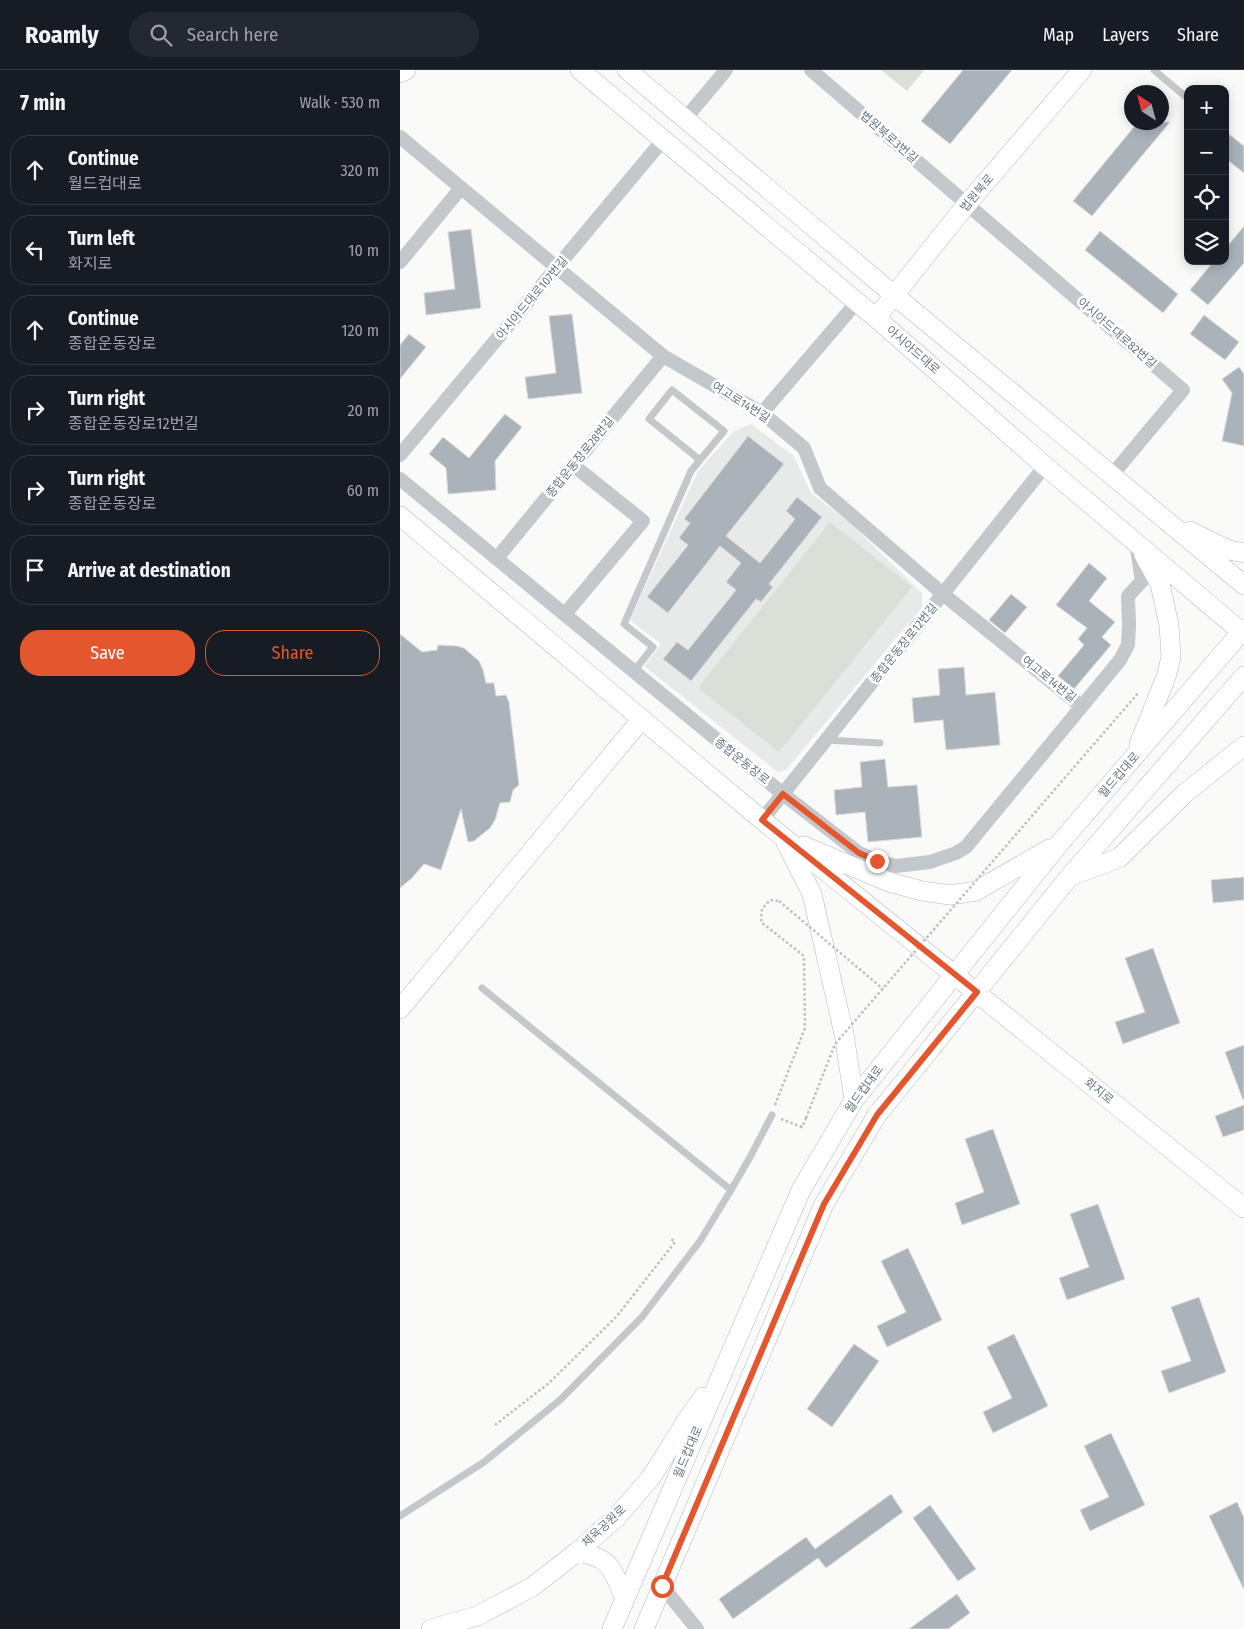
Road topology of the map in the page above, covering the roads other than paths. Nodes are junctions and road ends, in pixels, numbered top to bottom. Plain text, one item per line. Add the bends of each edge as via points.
1 (406, 70) edge
2 (580, 70) edge
3 (627, 70) edge
4 (726, 70) edge
5 (811, 70) edge
6 (1154, 70) edge
7 (400, 73) edge
8 (1075, 74) edge
9 (1184, 95) edge
10 (685, 120) junction
11 (400, 137) edge
12 (663, 140) junction
13 (461, 188) junction
14 (967, 204) junction
15 (400, 262) edge
16 (557, 268) junction
17 (894, 295) junction
18 (857, 302) junction
19 (876, 318) junction
20 (663, 356) junction
21 (762, 412) junction
22 (400, 455) edge
23 (700, 460) junction
24 (573, 465) junction
25 (1045, 466) junction
26 (1112, 475) junction
27 (400, 479) edge
28 (400, 516) edge
29 (1162, 516) junction
30 (1136, 544) junction
31 (1244, 554) edge
32 (497, 558) junction
33 (1244, 585) edge
34 (943, 594) junction
35 (565, 614) junction
36 (1243, 631) edge
37 (634, 671) junction
38 (1244, 676) edge
39 (1081, 706) junction
40 (642, 720) junction
41 (826, 740) junction
42 (880, 743) dead end
43 (1244, 746) edge
44 (1132, 760) junction
45 (783, 794) junction
46 (762, 820) junction
47 (784, 838) junction
48 (1059, 844) junction
49 (1070, 876) junction
50 (954, 975) junction
51 (482, 988) dead end
52 (977, 992) junction
53 (400, 1009) edge
54 (854, 1100) junction
55 (772, 1115) road end
56 (730, 1190) junction
57 (1244, 1208) edge
58 (726, 1363) junction
59 (400, 1516) edge
60 (577, 1552) junction
61 (662, 1586) junction
62 (625, 1598) junction
63 (430, 1629) edge
64 (612, 1629) edge
65 (644, 1629) edge
66 (697, 1629) edge

1 - 7 main road
2 - 12 main road, 아시아드대로
3 - 10 main road
4 - 10 street
5 - 14 street, 법원북로3번길
6 - 9 lane
8 - 14 main road, 법원북로
10 - 17 main road
11 - 13 street, 여고로14번길
12 - 16 street, 아시아드대로107번길
12 - 18 main road, 아시아드대로
13 - 15 street
13 - 16 street, 여고로14번길
14 - 17 main road, 법원북로
14 - 26 street, 아시아드대로82번길 via 1183,390
16 - 20 street, 여고로14번길
16 - 22 street, 아시아드대로107번길
17 - 19 main road, 법원북로
17 - 26 main road
18 - 19 main road, 아시아드대로
18 - 21 street
19 - 25 main road, 아시아드대로
20 - 21 street, 여고로14번길
20 - 24 street, 종합운동장로28번길
21 - 34 street, 여고로14번길 via 804,448 820,488
23 - 23 lane via 724,431 672,390 649,419
23 - 37 lane via 691,471 624,624 653,647
24 - 32 street, 종합운동장로28번길
24 - 35 street via 643,521
25 - 30 main road, 아시아드대로
25 - 34 street, 종합운동장로12번길
26 - 29 main road
27 - 32 street, 종합운동장로
28 - 40 main road
29 - 31 main road via 1229,550
29 - 33 main road
30 - 36 main road, 아시아드대로
30 - 39 street, 종합운동장로 via 1142,582 1128,596 1128,645 1120,660
30 - 44 main road via 1160,584 1170,625 1171,657
32 - 35 street, 종합운동장로
34 - 39 street, 여고로14번길
34 - 41 street, 종합운동장로12번길
35 - 37 street, 종합운동장로
36 - 44 main road, 월드컵대로
37 - 45 street, 종합운동장로
38 - 49 main road, 월드컵대로
39 - 45 street, 종합운동장로 via 966,847 930,862 896,866 859,853
40 - 46 main road
40 - 53 main road
41 - 42 lane
41 - 45 street, 종합운동장로12번길
43 - 49 main road via 1184,794 1119,858
44 - 48 main road, 월드컵대로
45 - 46 street, 종합운동장로12번길
46 - 47 main road
47 - 48 main road via 889,882 950,895 976,891
47 - 50 main road
47 - 54 main road via 812,894 844,1034
48 - 50 main road, 월드컵대로
49 - 52 main road, 월드컵대로
50 - 52 main road, 화지로
50 - 54 main road, 월드컵대로
51 - 56 lane
52 - 57 main road, 화지로
52 - 61 main road, 월드컵대로 via 877,1115 824,1204
54 - 58 main road, 월드컵대로 via 801,1190
55 - 56 lane
56 - 59 lane via 700,1241 642,1317 560,1400 484,1462
58 - 60 main road, 체육공원로 via 652,1476 616,1518
58 - 62 main road, 월드컵대로
60 - 62 main road via 595,1555 606,1562
60 - 63 main road, 체육공원로 via 532,1587 477,1616
61 - 65 main road, 월드컵대로
61 - 66 street
62 - 64 main road, 월드컵대로

